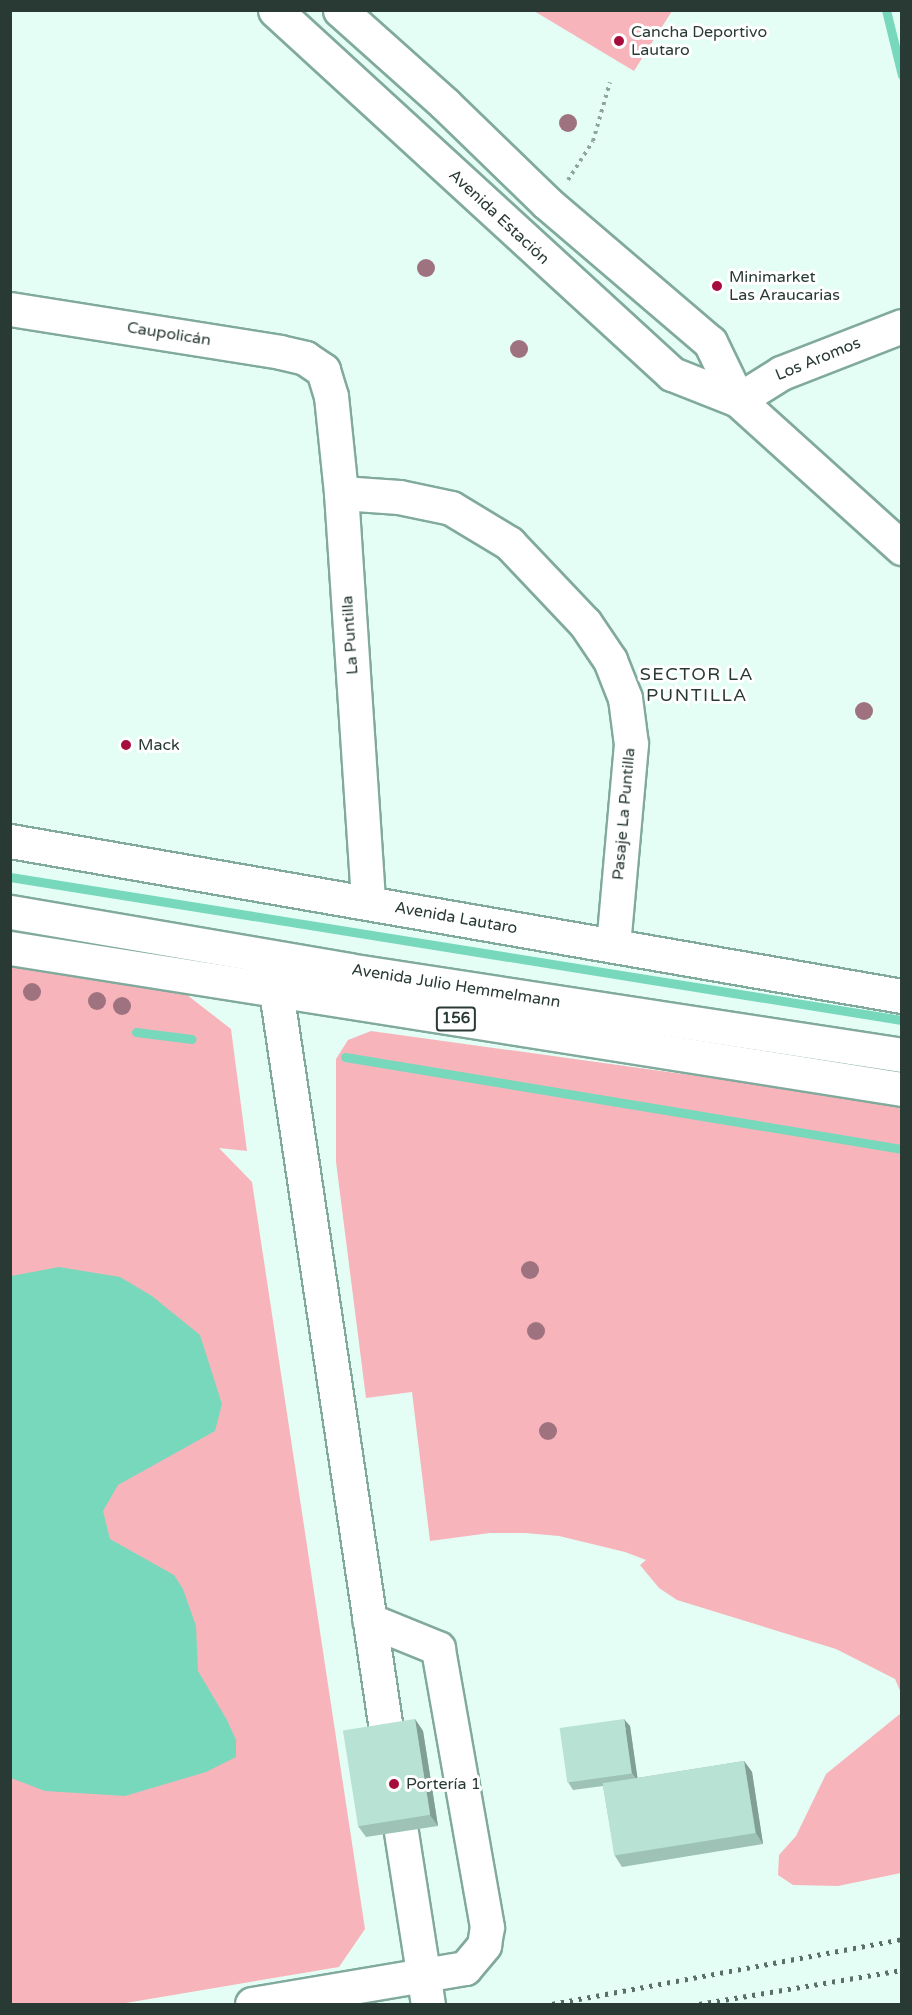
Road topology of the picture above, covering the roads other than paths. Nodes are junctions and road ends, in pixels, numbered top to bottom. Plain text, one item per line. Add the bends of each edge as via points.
1 (275, 10) edge
2 (340, 10) edge
3 (10, 309) edge
4 (902, 326) edge
5 (323, 370) joint
6 (738, 400) junction
7 (340, 493) junction
8 (902, 548) edge
9 (10, 841) edge
10 (368, 903) junction
11 (10, 912) edge
12 (613, 945) junction
13 (10, 948) edge
14 (271, 954) junction
15 (276, 990) junction
16 (902, 996) edge
17 (902, 1055) edge
18 (902, 1089) edge
19 (369, 1620) junction
20 (387, 1736) edge
21 (401, 1832) edge
22 (425, 1990) edge
23 (252, 2004) edge

1 - 6 main road, Avenida Estación via 672,374
2 - 6 main road, Avenida Estación via 547,203 710,342
3 - 5 main road, Caupolicán via 280,352 305,358
4 - 6 main road, Los Aromos via 781,373
5 - 7 main road, La Puntilla via 331,396
6 - 8 main road, Avenida Estación
7 - 10 main road, La Puntilla
7 - 12 main road, Pasaje La Puntilla via 399,497 451,508 509,543 585,623 610,660 625,698 631,744
9 - 10 main road, Avenida Lautaro
10 - 12 main road, Avenida Lautaro
11 - 14 main road, Avenida Julio Hemmelmann / 156
12 - 16 main road, Avenida Lautaro
13 - 15 main road, Avenida Julio Hemmelmann / 156
14 - 15 main road
14 - 17 main road, Avenida Julio Hemmelmann / 156
15 - 18 main road, Avenida Julio Hemmelmann / 156
15 - 19 main road
19 - 20 main road
19 - 22 main road via 438,1648 487,1927 484,1945 476,1959
21 - 22 main road
22 - 23 main road

